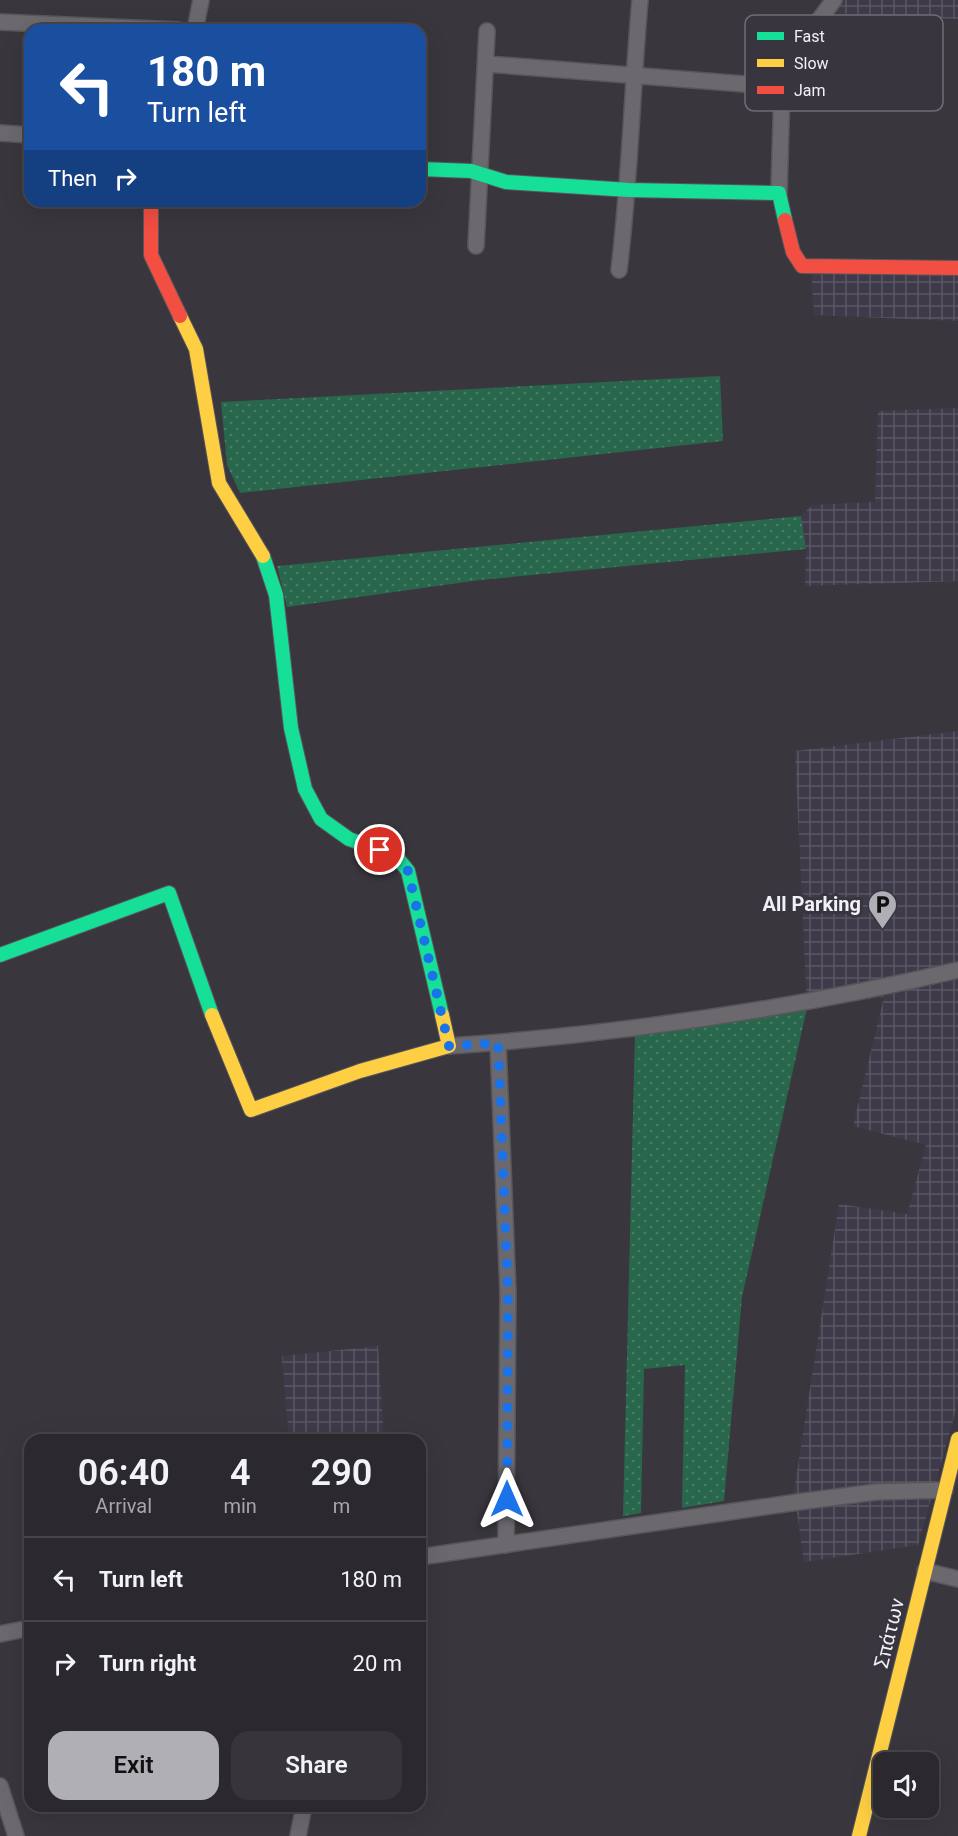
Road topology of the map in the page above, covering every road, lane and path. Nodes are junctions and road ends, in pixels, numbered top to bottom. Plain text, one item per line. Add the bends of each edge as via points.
1 (201, 0) edge
2 (640, 0) edge
3 (834, 0) edge
4 (823, 15) edge
5 (0, 22) edge
6 (44, 24) edge
7 (196, 24) edge
8 (487, 31) dead end
9 (487, 64) junction
10 (633, 76) junction
11 (745, 84) edge
12 (781, 111) edge
13 (0, 133) edge
14 (24, 135) edge
15 (426, 169) edge
16 (480, 176) junction
17 (629, 190) junction
18 (779, 193) junction
19 (152, 207) edge
20 (476, 246) dead end
21 (958, 268) edge
22 (619, 270) dead end
23 (0, 955) edge
24 (958, 970) edge
25 (498, 1043) junction
26 (449, 1046) junction
27 (958, 1439) edge
28 (956, 1457) edge
29 (945, 1490) junction
30 (506, 1545) junction
31 (426, 1556) edge
32 (925, 1571) junction
33 (958, 1579) edge
34 (24, 1629) edge
35 (0, 1634) edge
36 (0, 1786) edge
37 (303, 1812) edge
38 (16, 1836) edge
39 (298, 1836) edge
40 (859, 1836) edge

1 - 7 street
2 - 10 street
3 - 4 street
5 - 6 street
8 - 9 street
9 - 10 street
9 - 16 street
10 - 11 street
10 - 17 street
12 - 18 street
13 - 14 street
15 - 16 street via 471,171
16 - 17 street via 506,182
16 - 20 street
17 - 18 street
17 - 22 street
18 - 21 street via 793,252 802,266
19 - 26 street via 151,255 196,349 219,483 263,556 276,595 291,729 305,789 321,819 349,838 396,856 408,871
23 - 26 street via 169,893 205,998 251,1110 360,1071
24 - 25 street via 825,999
25 - 26 street
25 - 30 street via 508,1293
27 - 28 street, Σπάτων
28 - 29 street, Σπάτων
29 - 30 street via 876,1492
29 - 32 street, Σπάτων
30 - 31 street
32 - 33 street
32 - 40 street, Σπάτων
34 - 35 street
36 - 38 street
37 - 39 street

